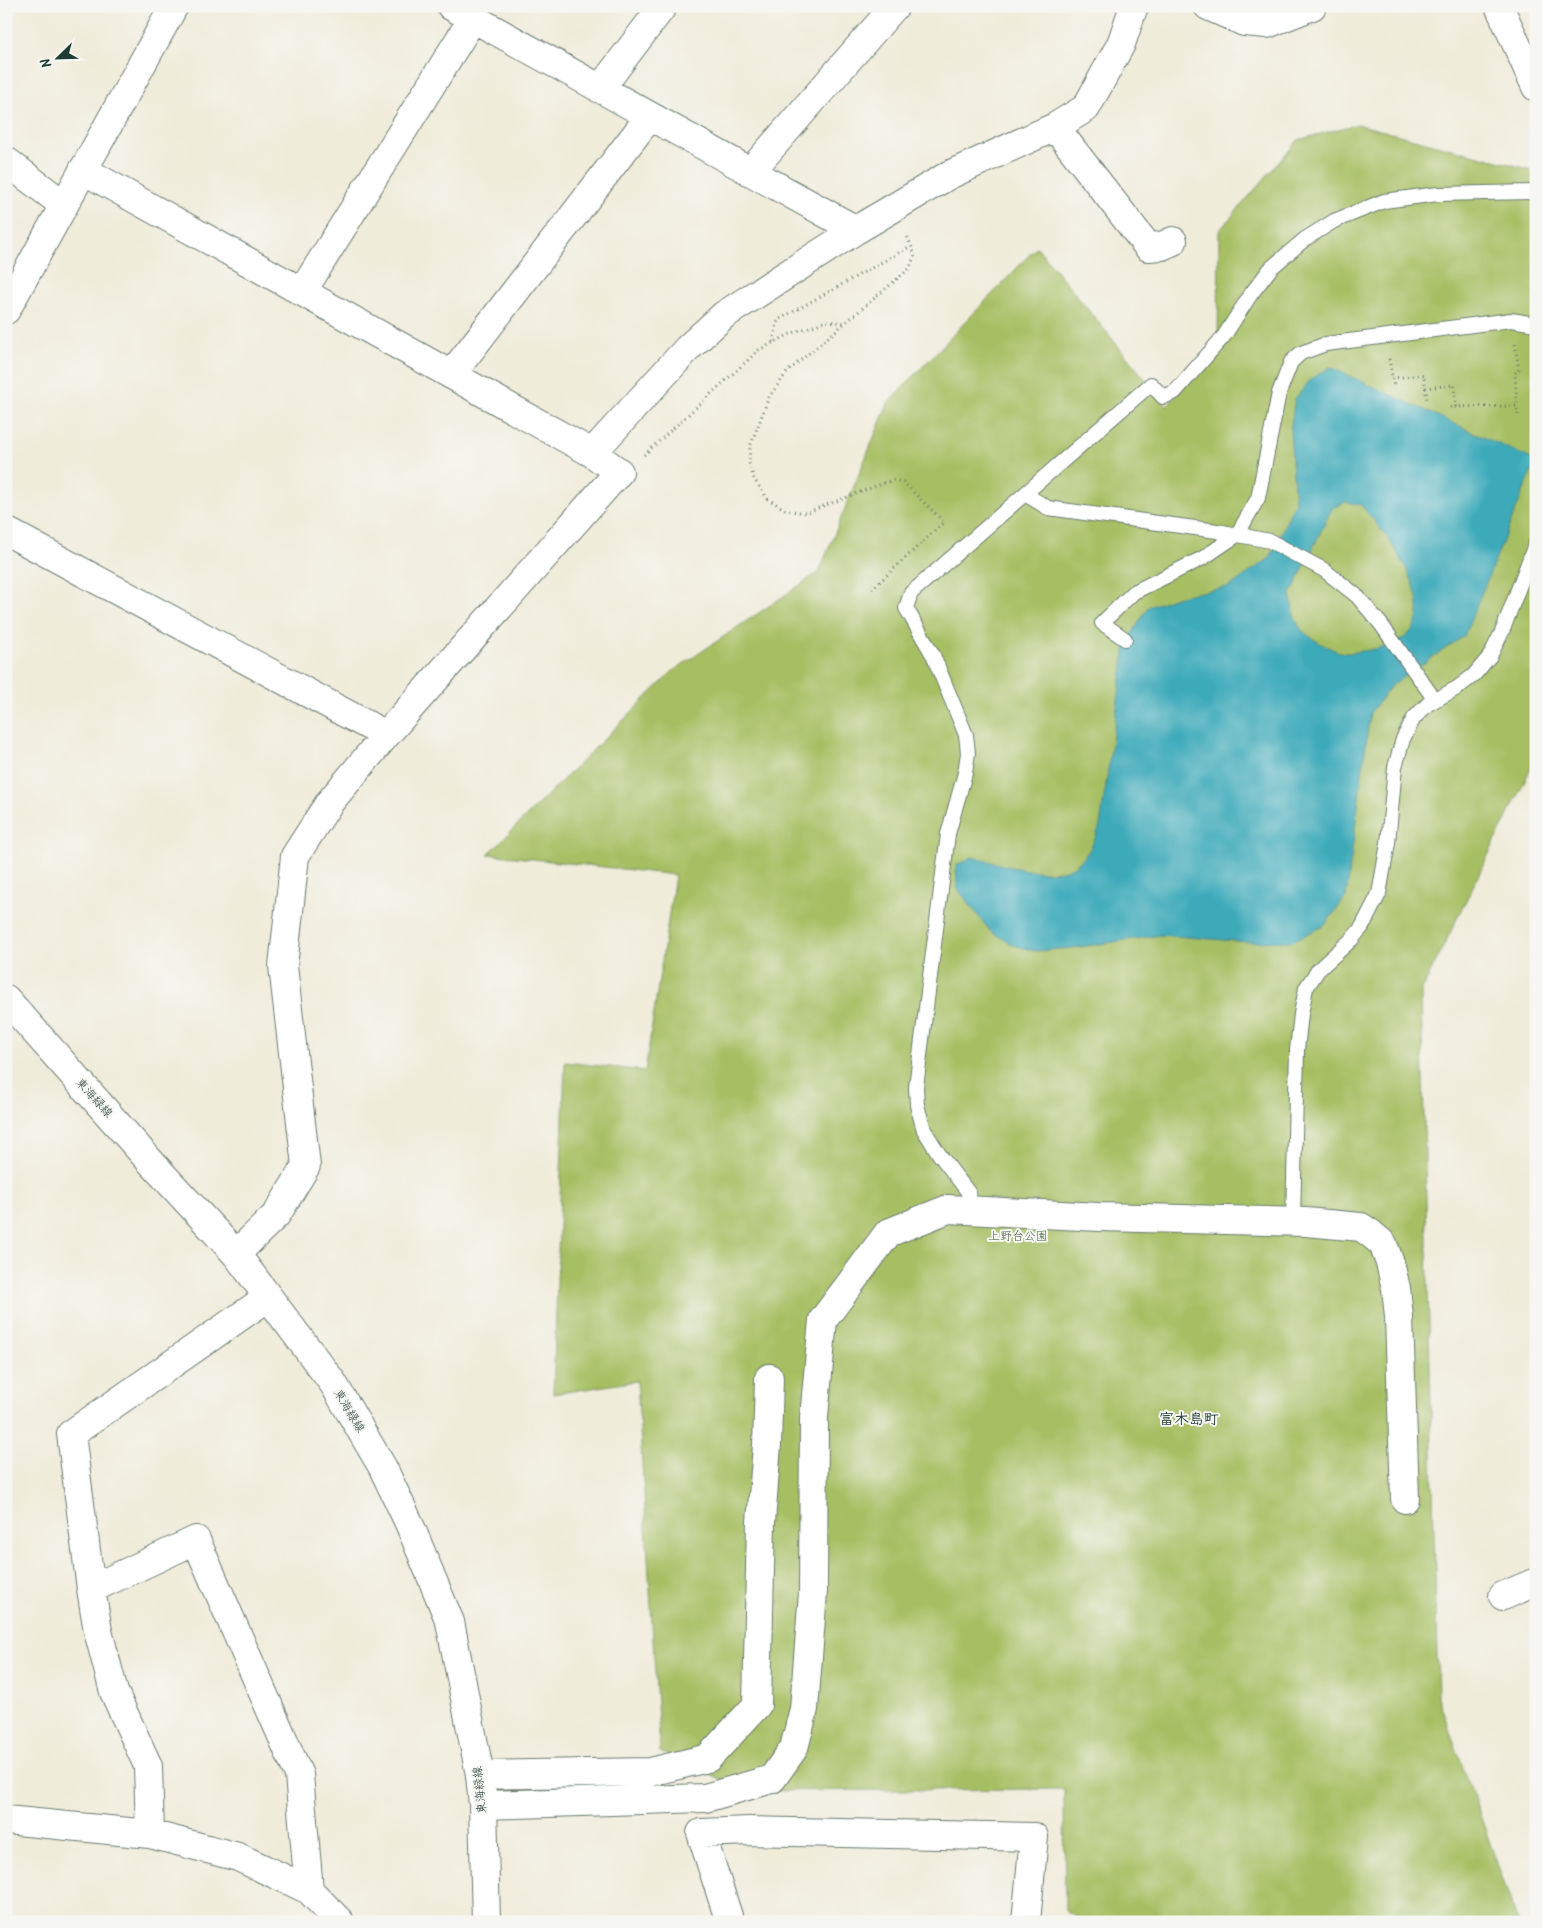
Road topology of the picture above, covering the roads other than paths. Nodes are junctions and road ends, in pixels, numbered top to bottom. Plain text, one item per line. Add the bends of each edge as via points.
1 (174, 6) edge
2 (664, 6) edge
3 (895, 6) edge
4 (1134, 6) edge
5 (1208, 6) edge
6 (1312, 6) edge
7 (1499, 6) edge
8 (460, 10) edge
9 (1536, 87) edge
10 (600, 89) junction
11 (650, 116) junction
12 (1055, 127) junction
13 (6, 161) edge
14 (83, 170) junction
15 (750, 172) junction
16 (1536, 192) edge
17 (64, 205) junction
18 (856, 230) junction
19 (1173, 241) dead end
20 (302, 292) junction
21 (6, 310) edge
22 (1536, 324) edge
23 (451, 374) junction
24 (592, 453) junction
25 (1025, 494) junction
26 (6, 531) edge
27 (1237, 535) junction
28 (1536, 542) edge
29 (1125, 639) dead end
30 (1432, 694) junction
31 (386, 735) junction
32 (6, 999) edge
33 (971, 1210) junction
34 (1293, 1222) junction
35 (236, 1254) junction
36 (267, 1298) junction
37 (769, 1378) dead end
38 (1405, 1499) dead end
39 (1536, 1582) edge
40 (91, 1588) junction
41 (1503, 1596) dead end
42 (480, 1775) junction
43 (483, 1805) junction
44 (6, 1820) edge
45 (150, 1834) junction
46 (309, 1890) junction
47 (334, 1920) edge
48 (486, 1922) edge
49 (730, 1922) edge
50 (1026, 1922) edge

1 - 14 street
2 - 10 street
3 - 15 street
4 - 12 street via 1121,44 1086,108
5 - 6 street via 1244,22 1267,24
7 - 9 street
8 - 10 street
8 - 20 street
10 - 11 street
11 - 15 street
11 - 23 street
12 - 18 street via 949,175
12 - 19 street via 1148,247
13 - 17 street
14 - 17 street
14 - 20 street
15 - 18 street
16 - 25 lane via 1438,194 1384,201 1334,221 1305,239 1271,268 1224,336 1175,392 1163,397 1151,384
17 - 21 street
18 - 24 street via 724,315 688,348
20 - 23 street
22 - 27 lane via 1511,320 1326,344 1301,353 1290,362 1279,393 1258,498
23 - 24 street
24 - 31 street via 619,472
25 - 27 lane via 1048,508
25 - 33 lane via 910,593 906,608 933,655 966,735 968,753 948,834 916,1105 924,1130 968,1192
26 - 31 street
27 - 29 lane via 1203,558 1134,592 1102,623
27 - 30 lane via 1270,542 1324,570 1346,586 1380,623
28 - 30 lane via 1490,656 1474,675 1457,688
30 - 34 lane via 1403,739 1395,767 1388,842 1378,894 1362,927 1318,970 1306,988 1297,1050
31 - 35 street via 329,803 295,856 283,966 306,1166 277,1214
32 - 35 street, 東海緑線
33 - 34 street via 1099,1218
33 - 43 street via 948,1208 888,1233 823,1320 814,1417 813,1592 804,1709 794,1748 772,1779 705,1798
34 - 38 street via 1361,1227 1383,1244 1396,1288 1399,1318
35 - 36 street, 東海緑線
36 - 40 street via 71,1434
36 - 42 street, 東海緑線 via 333,1383 383,1468 409,1523 450,1622
37 - 42 street via 761,1522 757,1705 708,1758 650,1772
39 - 41 street
40 - 45 street via 114,1692 148,1766
40 - 46 street via 196,1540 300,1775
42 - 43 street, 東海緑線
43 - 48 street, 東海緑線
44 - 45 street
45 - 46 street via 238,1857
46 - 47 street
49 - 50 street via 701,1833 749,1831 1034,1837

